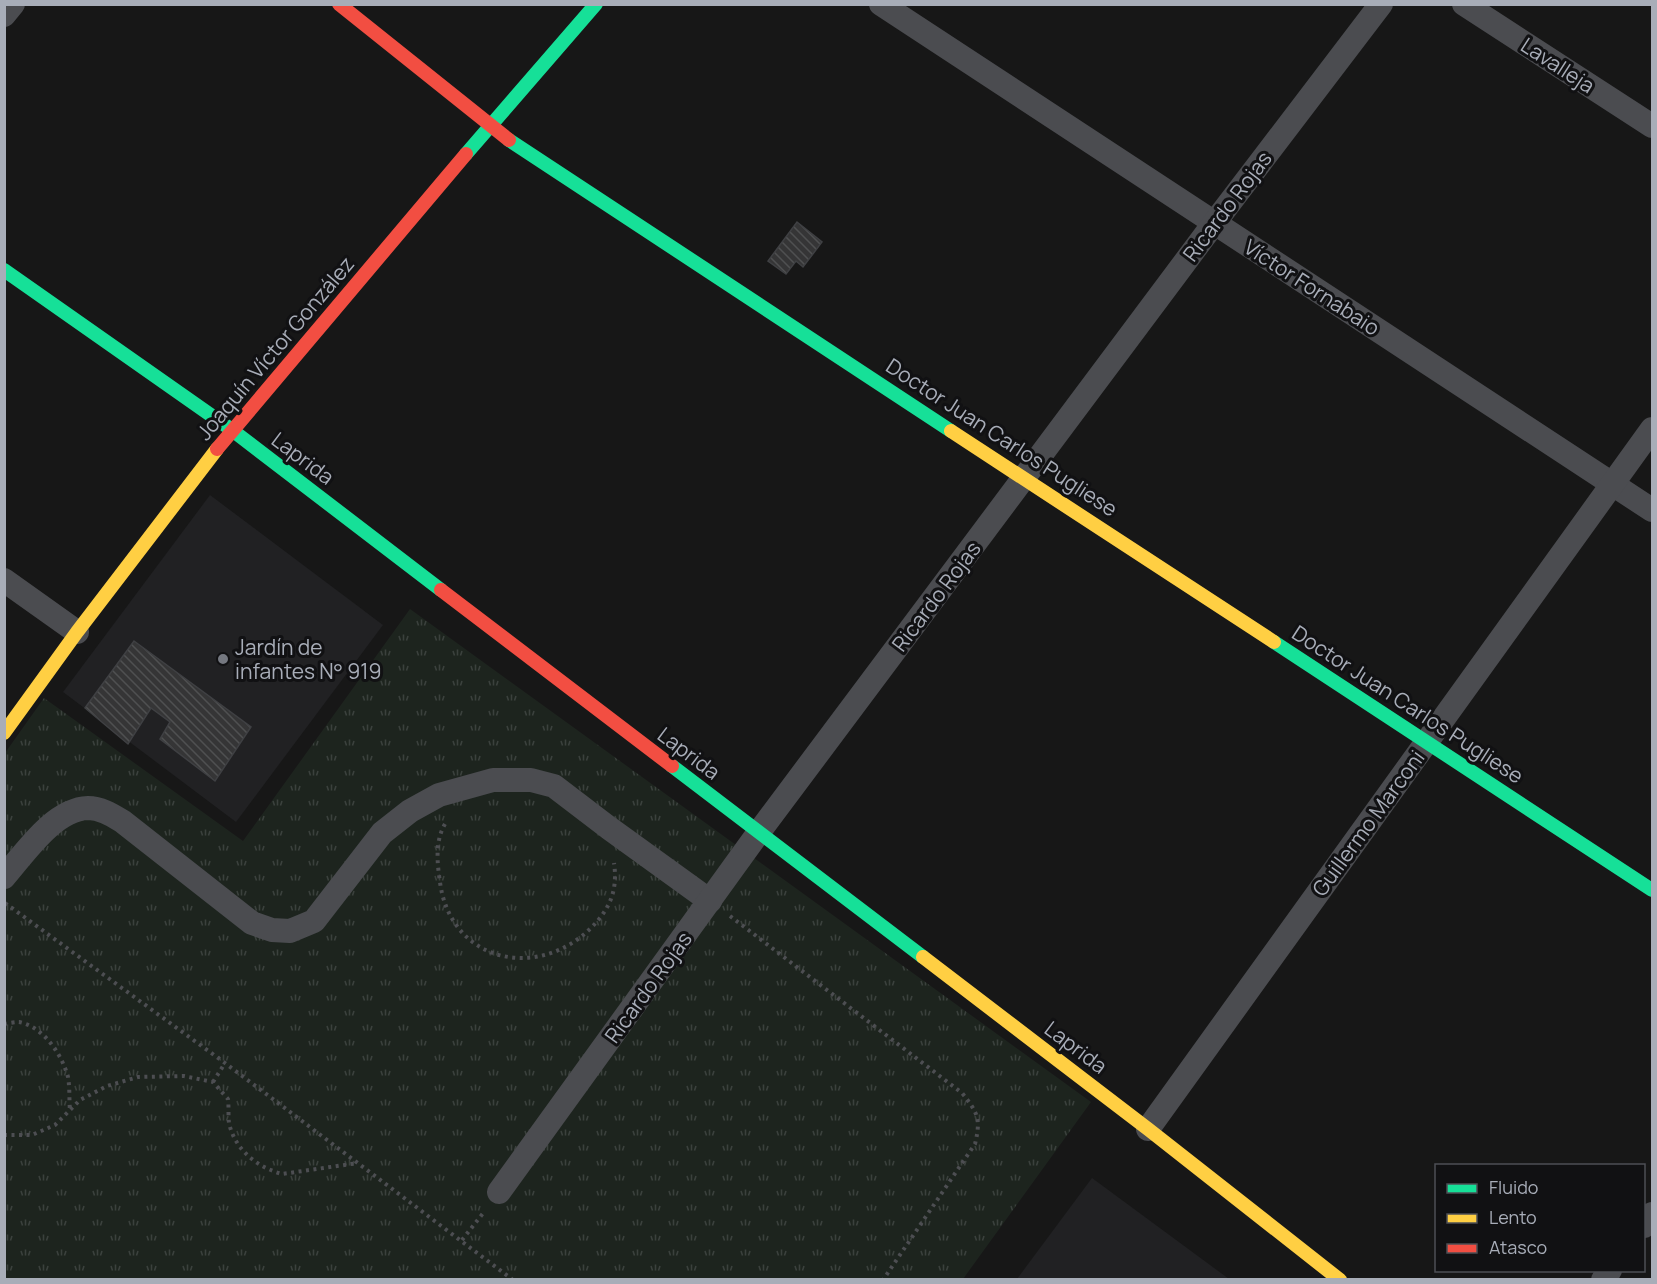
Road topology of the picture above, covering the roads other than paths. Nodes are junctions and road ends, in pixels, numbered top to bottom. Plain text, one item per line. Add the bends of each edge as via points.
1 (13, 4) edge
2 (339, 4) edge
3 (596, 4) edge
4 (881, 4) edge
5 (1381, 4) edge
6 (1464, 4) edge
7 (4, 15) edge
8 (491, 125) junction
9 (1653, 126) edge
10 (1215, 222) junction
11 (4, 270) edge
12 (1653, 429) edge
13 (232, 430) junction
14 (1024, 477) junction
15 (1613, 485) junction
16 (1653, 510) edge
17 (4, 580) edge
18 (77, 632) junction
19 (4, 734) edge
20 (1427, 741) junction
21 (759, 832) junction
22 (4, 877) edge
23 (1653, 890) edge
24 (710, 901) junction
25 (1148, 1129) junction
26 (499, 1192) road end
27 (1340, 1280) edge

1 - 7 street
2 - 8 street, Doctor Juan Carlos Pugliese
3 - 8 street, Joaquín Víctor González
4 - 10 street, Víctor Fornabaio
5 - 10 street, Ricardo Rojas
6 - 9 street, Lavalleja
8 - 13 street, Joaquín Víctor González
8 - 14 street, Doctor Juan Carlos Pugliese via 518,147
10 - 14 street, Ricardo Rojas
10 - 15 street, Víctor Fornabaio
11 - 13 street, Laprida
12 - 15 street, Guillermo Marconi
13 - 18 street, Joaquín Víctor González
13 - 21 street, Laprida
14 - 20 street, Doctor Juan Carlos Pugliese
14 - 21 street, Ricardo Rojas
15 - 16 street, Víctor Fornabaio
15 - 20 street, Guillermo Marconi
17 - 18 street
18 - 19 street, Joaquín Víctor González
20 - 23 street, Doctor Juan Carlos Pugliese
20 - 25 street, Guillermo Marconi
21 - 24 street, Ricardo Rojas
21 - 25 street, Laprida
22 - 24 street via 52,823 88,808 106,811 252,923 290,931 314,921 382,833 410,811 439,795 493,780 531,780 554,786
24 - 26 street, Ricardo Rojas
25 - 27 street, Laprida

